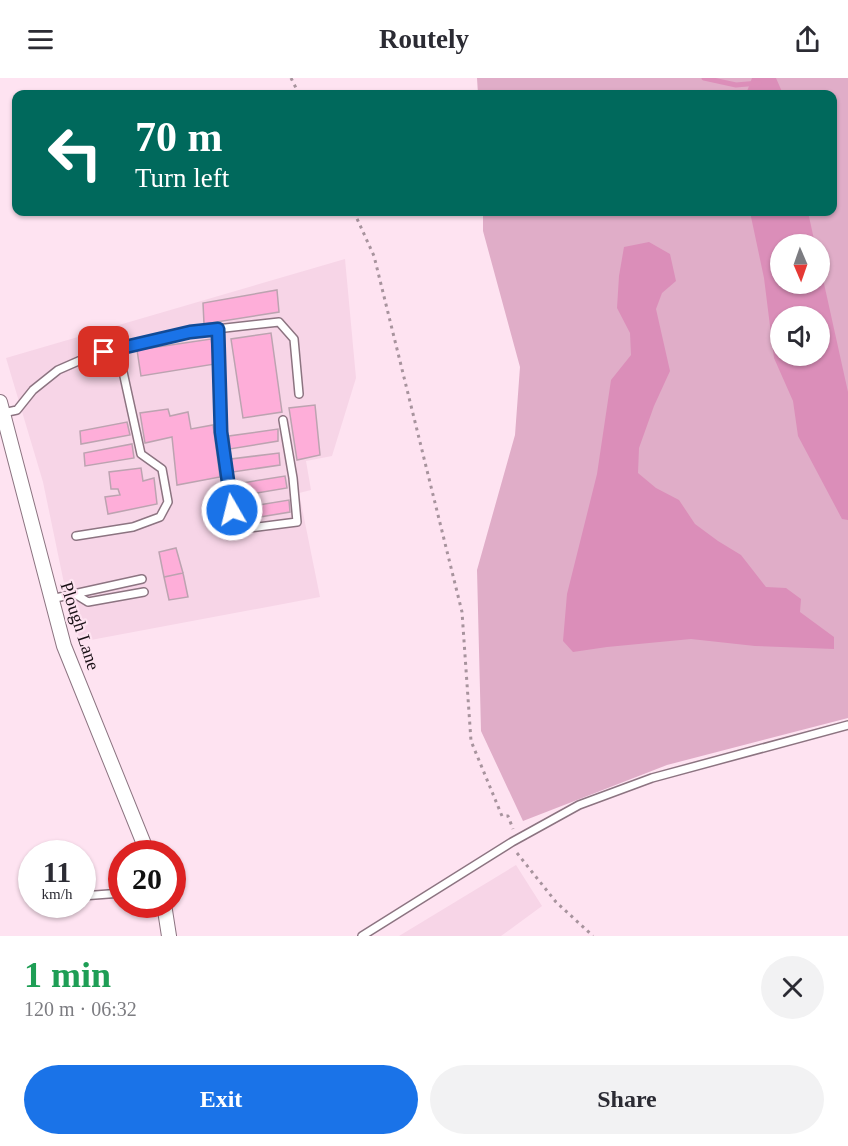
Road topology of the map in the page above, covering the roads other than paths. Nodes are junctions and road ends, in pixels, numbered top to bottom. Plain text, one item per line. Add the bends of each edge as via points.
1 (218, 329) junction
2 (118, 349) junction
3 (299, 394) dead end
4 (1, 408) edge
5 (283, 420) dead end
6 (76, 536) dead end
7 (142, 579) dead end
8 (144, 592) dead end
9 (75, 594) junction
10 (51, 599) junction
11 (848, 725) edge
12 (142, 840) edge
13 (166, 918) edge
14 (169, 936) edge
15 (362, 936) edge

1 - 2 lane
1 - 3 lane via 279,322 294,339
1 - 5 lane via 221,432 235,530 297,522
2 - 4 lane via 58,369 17,410
2 - 6 lane via 141,454 162,469 168,502 160,517 133,527
4 - 10 street, Plough Lane
7 - 9 lane
8 - 9 lane via 88,602
9 - 10 lane
10 - 12 street, Plough Lane via 64,646
11 - 15 lane via 652,778 579,805
13 - 14 street

